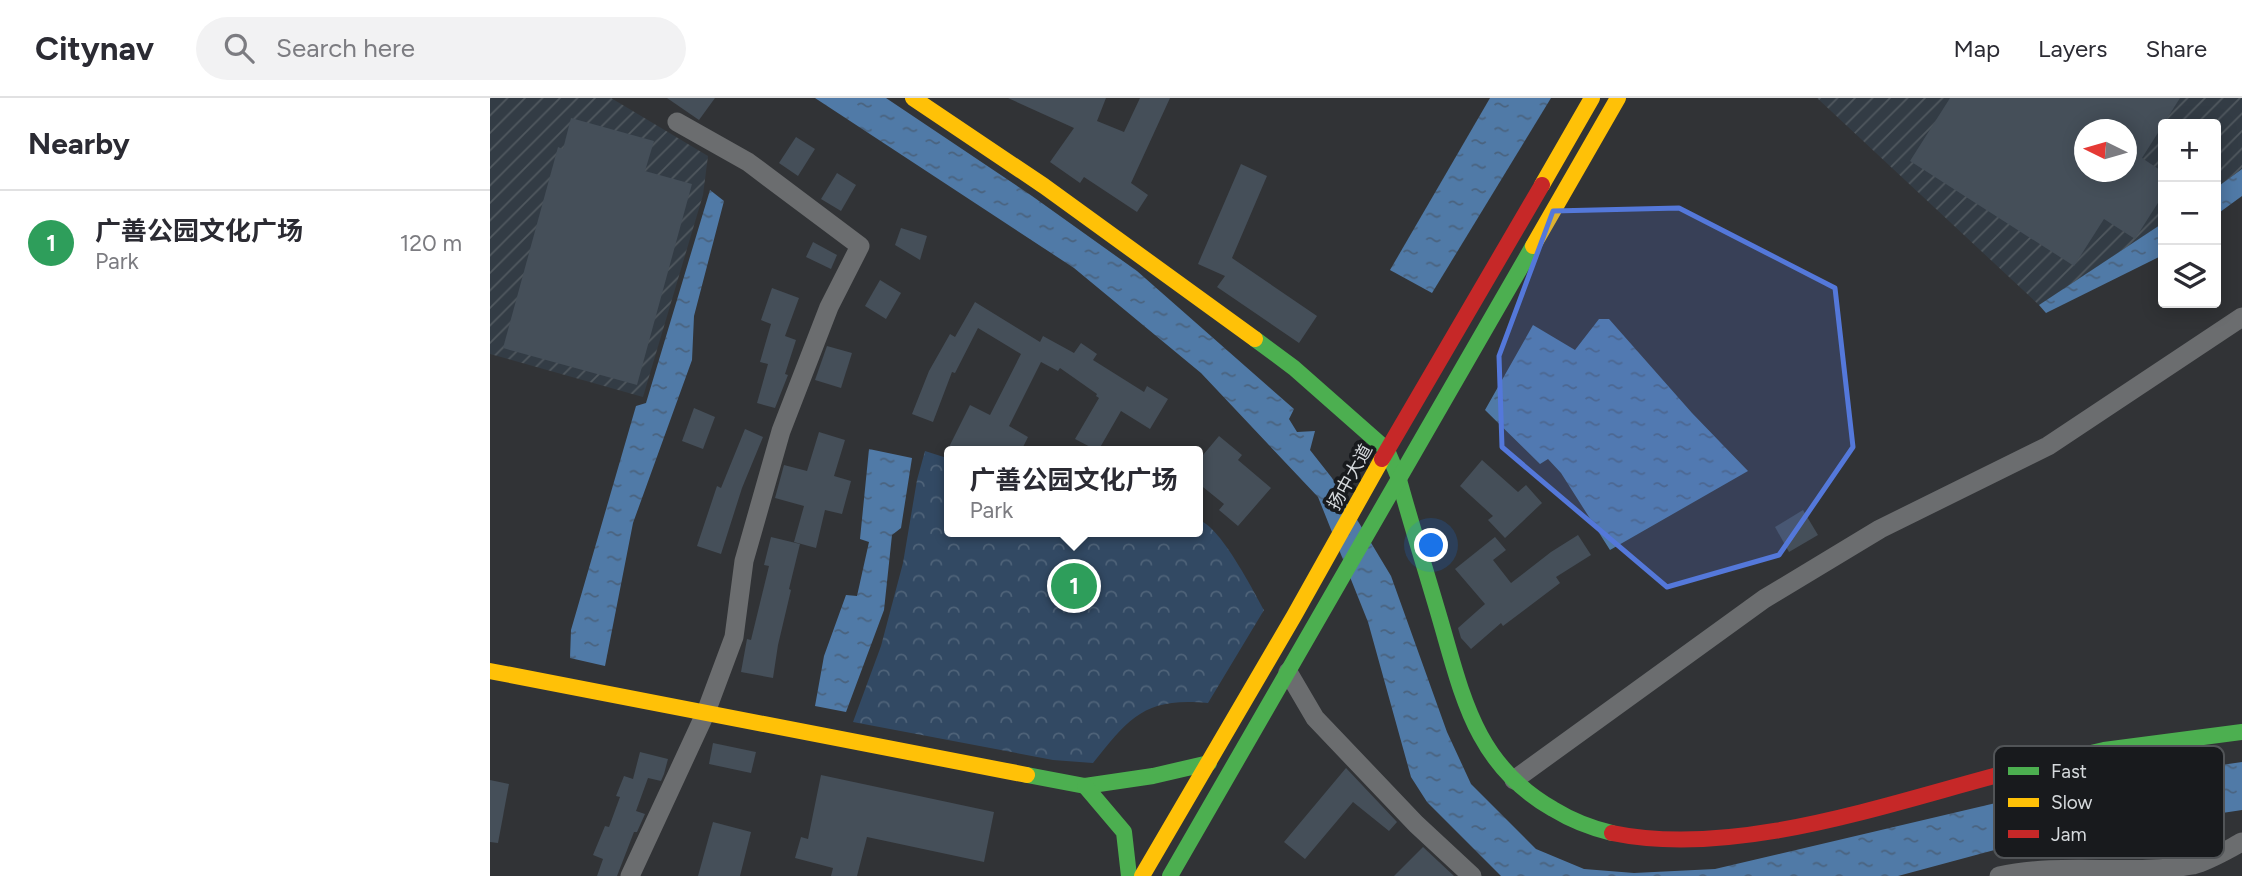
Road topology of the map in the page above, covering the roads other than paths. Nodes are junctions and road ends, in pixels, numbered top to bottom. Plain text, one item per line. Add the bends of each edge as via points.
1 (913, 98) edge
2 (1591, 98) edge
3 (1618, 98) edge
4 (677, 122) dead end
5 (2242, 317) edge
6 (1387, 450) junction
7 (1398, 476) junction
8 (1269, 659) junction
9 (490, 671) edge
10 (1289, 672) junction
11 (706, 712) junction
12 (2242, 732) edge
13 (2120, 746) edge
14 (1209, 763) junction
15 (1994, 776) edge
16 (1514, 780) junction
17 (1086, 786) junction
18 (2242, 842) edge
19 (2224, 851) edge
20 (2209, 858) edge
21 (630, 876) edge
22 (1129, 876) edge
23 (1142, 876) edge
24 (1170, 876) edge
25 (1472, 876) edge
26 (1999, 876) edge

1 - 6 street via 1044,186 1294,369
2 - 6 street, 扬中大道
3 - 7 street
4 - 11 street via 748,162 860,246 829,307 781,431 744,561 734,637
5 - 16 street via 2049,446 1880,529 1764,599
6 - 7 street
6 - 8 street, 扬中大道
7 - 10 street
7 - 16 street via 1459,688 1479,734
8 - 10 street
8 - 14 street, 扬中大道
9 - 11 street
10 - 24 street
10 - 25 street via 1315,718
11 - 17 street
11 - 21 street
12 - 13 street
14 - 17 street
14 - 23 street, 扬中大道
15 - 16 street via 1758,834 1677,839 1621,835 1578,821 1534,797
17 - 22 street via 1124,832
18 - 19 street
20 - 26 street via 2196,864 2138,871 2024,870

